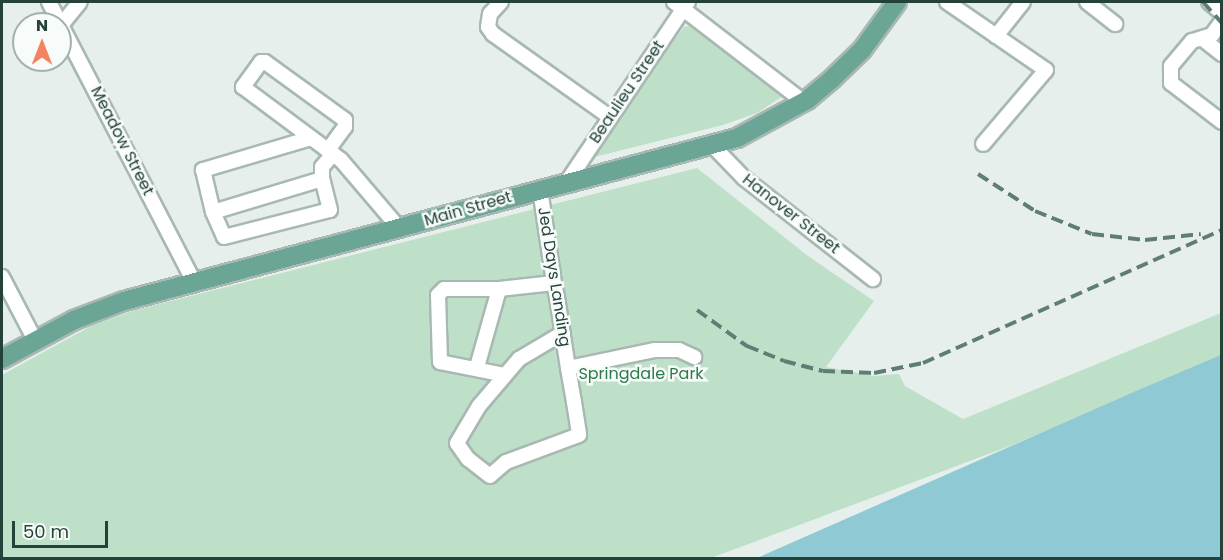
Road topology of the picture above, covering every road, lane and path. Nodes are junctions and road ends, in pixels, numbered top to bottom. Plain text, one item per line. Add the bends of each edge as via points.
1 (501, 2) edge
2 (897, 2) edge
3 (947, 2) edge
4 (1023, 2) edge
5 (1087, 2) edge
6 (1209, 2) edge
7 (681, 4) edge
8 (1221, 13) edge
9 (1221, 21) edge
10 (1115, 24) dead end
11 (996, 36) junction
12 (1204, 40) junction
13 (72, 44) edge
14 (1221, 54) edge
15 (804, 102) junction
16 (610, 117) junction
17 (1221, 122) edge
18 (311, 138) junction
19 (983, 144) dead end
20 (712, 145) junction
21 (330, 152) junction
22 (322, 179) junction
23 (567, 182) junction
24 (540, 189) junction
25 (213, 212) junction
26 (399, 228) junction
27 (2, 277) edge
28 (873, 279) dead end
29 (194, 282) junction
30 (554, 283) junction
31 (499, 289) junction
32 (563, 333) junction
33 (35, 340) junction
34 (694, 357) dead end
35 (2, 359) edge
36 (477, 367) junction
37 (568, 368) junction
38 (505, 375) junction

1 - 16 street via 490,14 488,27 493,34
2 - 15 main road, Main Street via 862,50
3 - 11 street
4 - 11 street
5 - 10 street
6 - 8 street
7 - 15 street
7 - 16 street, Beaulieu Street
9 - 12 street
11 - 19 street via 1046,70
12 - 14 street
12 - 17 street via 1191,41 1178,56 1171,66 1171,83
13 - 29 street, Meadow Street
15 - 20 main road, Main Street via 737,138
16 - 23 street, Beaulieu Street
18 - 21 street
18 - 21 street via 243,87 261,62 345,120
18 - 25 street via 203,170
20 - 23 main road, Main Street
20 - 28 street, Hanover Street via 744,178
21 - 22 street via 322,167
21 - 26 street
22 - 25 street
22 - 25 street via 330,210 224,237
23 - 24 main road, Main Street
24 - 26 main road, Main Street
24 - 30 street, Jed Days Landing
26 - 29 main road, Main Street
27 - 33 street
29 - 33 main road, Main Street via 124,301
30 - 31 street
30 - 32 street, Jed Days Landing
31 - 36 street
31 - 36 street via 450,289 438,295 440,362
32 - 37 street, Jed Days Landing
32 - 38 street via 519,359
33 - 35 main road, Main Street
34 - 37 street via 679,350 655,350
36 - 38 street
37 - 38 street, Jed Days Landing via 579,435 506,462 490,476 468,459 457,443 479,406

